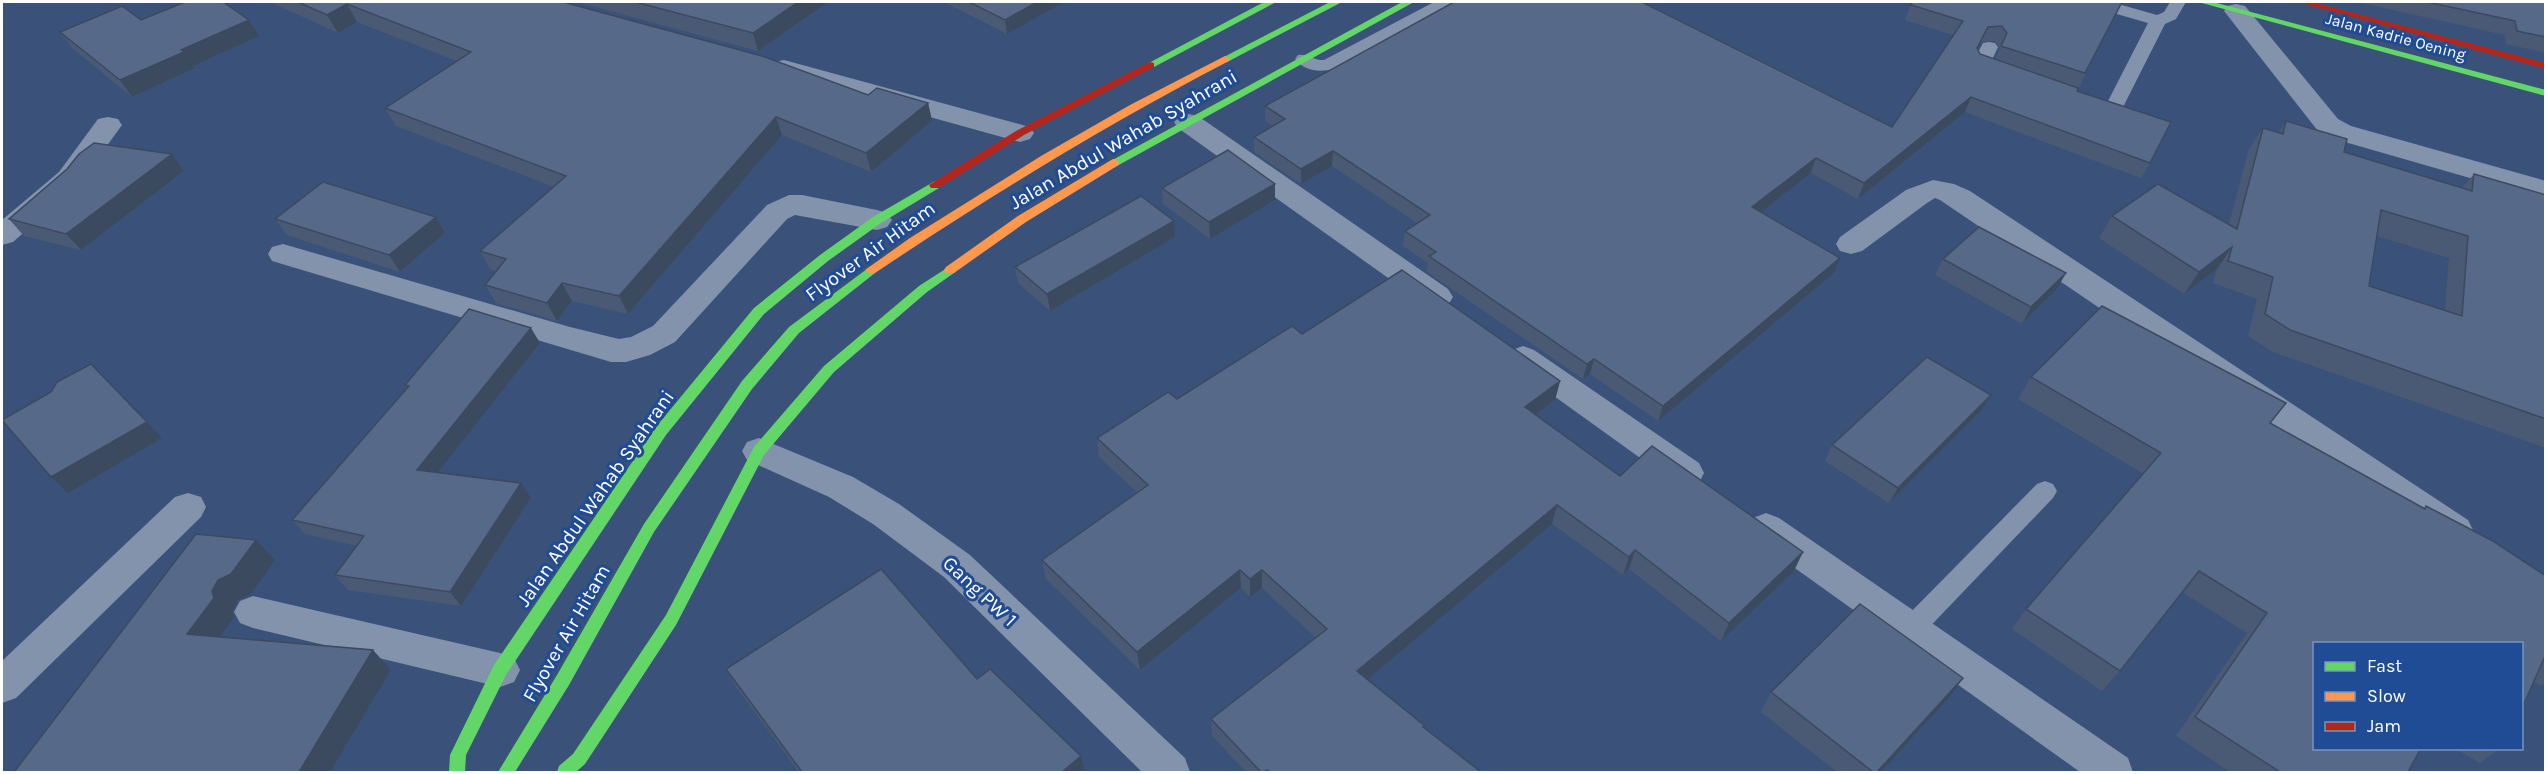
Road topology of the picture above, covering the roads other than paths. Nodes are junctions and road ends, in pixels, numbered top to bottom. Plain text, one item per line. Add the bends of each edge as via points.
1 (1271, 2) edge
2 (1337, 2) edge
3 (1409, 2) edge
4 (1446, 2) edge
5 (2095, 2) edge
6 (2178, 2) edge
7 (2203, 2) edge
8 (2302, 2) edge
9 (2236, 11) junction
10 (2158, 21) junction
11 (1989, 47) edge
12 (1304, 59) junction
13 (759, 61) edge
14 (2546, 66) edge
15 (2014, 75) edge
16 (2546, 93) edge
17 (2069, 94) edge
18 (1188, 122) junction
19 (108, 125) dead end
20 (1020, 133) junction
21 (2546, 191) edge
22 (877, 220) junction
23 (2, 235) edge
24 (1851, 244) dead end
25 (283, 254) dead end
26 (1461, 314) edge
27 (1500, 342) edge
28 (759, 451) junction
29 (2045, 490) dead end
30 (1715, 492) edge
31 (188, 507) dead end
32 (1744, 513) edge
33 (2476, 544) edge
34 (253, 612) dead end
35 (1910, 630) junction
36 (500, 670) junction
37 (2, 686) edge
38 (457, 772) edge
39 (506, 772) edge
40 (565, 772) edge
41 (1170, 772) edge
42 (2113, 772) edge

1 - 20 main road, Jalan Abdul Wahab Syahrani
2 - 39 main road, Flyover Air Hitam via 1151,96 968,205 851,283 794,330 747,385 649,528
3 - 12 main road, Jalan Abdul Wahab Syahrani via 1372,16
4 - 12 lane via 1328,65 1316,66
5 - 10 lane
6 - 10 lane via 2170,15
7 - 9 main road, Jalan Kadrie Oening
8 - 14 main road, Jalan Kadrie Oening
9 - 16 main road, Jalan Kadrie Oening
9 - 21 street via 2328,125 2352,136
10 - 17 lane via 2113,110
11 - 15 lane via 1981,64
12 - 18 main road, Jalan Abdul Wahab Syahrani
13 - 20 street
18 - 26 street
18 - 28 main road, Jalan Abdul Wahab Syahrani via 1022,219 923,289 829,369
19 - 23 street via 69,178
20 - 22 main road, Jalan Abdul Wahab Syahrani
22 - 25 street via 789,205 777,212 664,334 627,351 477,314
22 - 36 main road, Jalan Abdul Wahab Syahrani via 759,311 661,431
24 - 33 street via 1932,188 1960,198
27 - 30 street
28 - 40 main road, Jalan Abdul Wahab Syahrani via 671,620 579,759
28 - 41 street, Gang PW 1 via 859,498 957,566
29 - 35 lane
31 - 37 street
32 - 35 street
34 - 36 street
35 - 42 street
36 - 38 main road, Jalan Abdul Wahab Syahrani via 458,755

